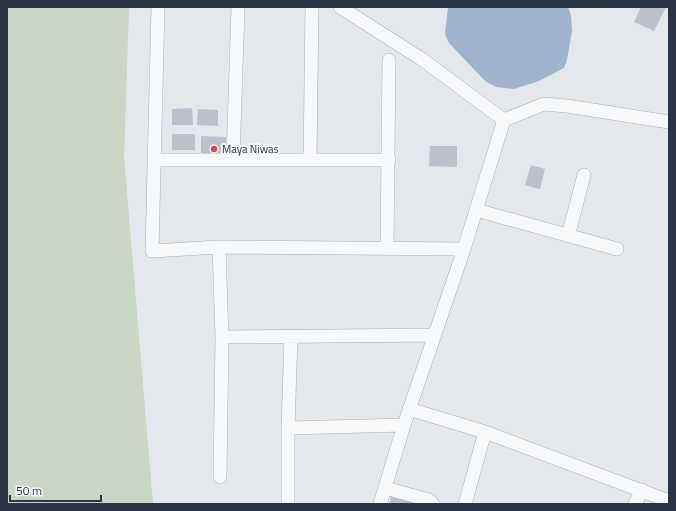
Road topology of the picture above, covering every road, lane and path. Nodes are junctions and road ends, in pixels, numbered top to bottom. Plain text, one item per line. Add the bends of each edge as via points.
1 (158, 7) edge
2 (238, 7) edge
3 (312, 7) edge
4 (340, 7) edge
5 (389, 60) dead end
6 (504, 120) junction
7 (669, 122) edge
8 (154, 160) junction
9 (232, 160) junction
10 (310, 160) junction
11 (389, 160) junction
12 (584, 176) dead end
13 (476, 210) junction
14 (568, 236) junction
15 (219, 247) junction
16 (386, 249) junction
17 (464, 249) junction
18 (618, 249) dead end
19 (434, 335) junction
20 (222, 337) junction
21 (291, 337) junction
22 (409, 408) junction
23 (404, 425) junction
24 (288, 428) junction
25 (485, 432) junction
26 (220, 477) dead end
27 (385, 488) junction
28 (642, 490) junction
29 (669, 501) edge
30 (288, 504) edge
31 (380, 504) edge
32 (433, 504) edge
33 (465, 504) edge
34 (635, 504) edge

1 - 8 street
2 - 9 street
3 - 10 street
4 - 6 street via 423,60
5 - 11 street
6 - 7 street via 544,104
6 - 13 street
8 - 9 street
8 - 15 street via 152,251
9 - 10 street
10 - 11 street
11 - 16 street
12 - 14 street
13 - 14 street
13 - 17 street
14 - 18 street
15 - 16 street
15 - 20 street
16 - 17 street
17 - 19 street
19 - 21 street
19 - 22 street
20 - 21 street
20 - 26 street
21 - 24 street
22 - 23 street
22 - 25 street
23 - 24 street
23 - 27 street
24 - 30 street
25 - 28 street
25 - 33 street
27 - 31 street
27 - 32 street via 429,500
28 - 29 street
28 - 34 street

